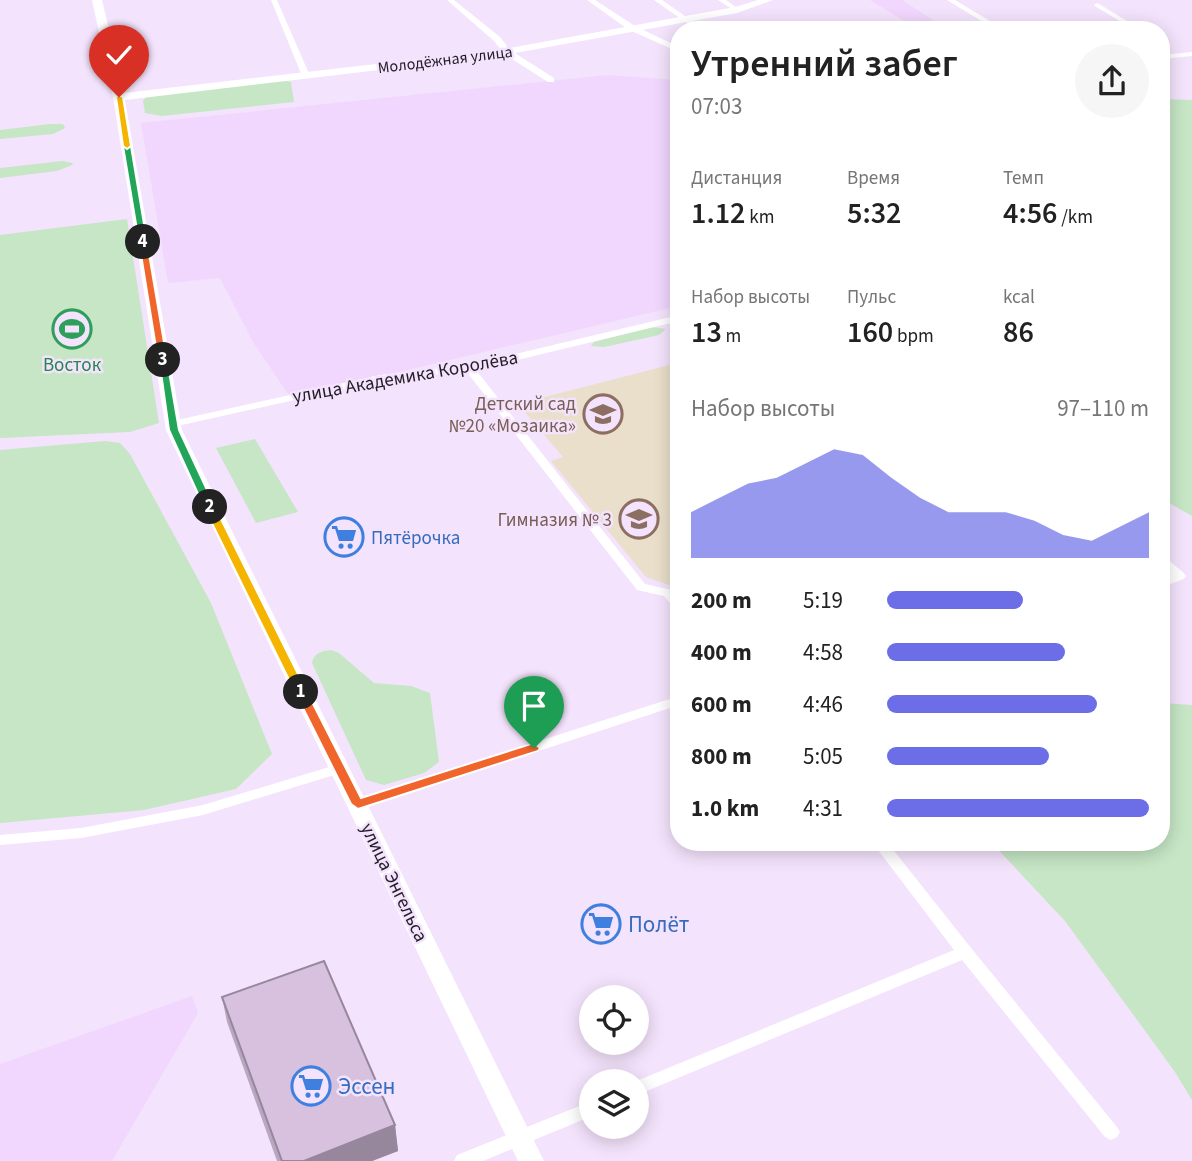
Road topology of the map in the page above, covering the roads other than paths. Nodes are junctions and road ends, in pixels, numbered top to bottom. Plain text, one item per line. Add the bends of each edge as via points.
1 (97, 0) edge
2 (274, 0) edge
3 (450, 0) edge
4 (590, 0) edge
5 (657, 0) edge
6 (721, 0) edge
7 (768, 0) edge
8 (950, 0) edge
9 (1097, 5) dead end
10 (737, 9) junction
11 (686, 19) junction
12 (674, 21) edge
13 (689, 21) edge
14 (986, 21) edge
15 (1124, 21) edge
16 (670, 22) edge
17 (632, 28) junction
18 (670, 46) edge
19 (1170, 50) edge
20 (508, 52) junction
21 (1192, 54) edge
22 (1178, 55) junction
23 (1170, 56) edge
24 (306, 76) junction
25 (551, 80) dead end
26 (119, 97) junction
27 (670, 320) edge
28 (469, 368) junction
29 (173, 424) junction
30 (1170, 568) edge
31 (1170, 580) edge
32 (670, 595) edge
33 (670, 703) edge
34 (339, 769) junction
35 (358, 804) junction
36 (0, 839) edge
37 (885, 851) edge
38 (965, 952) junction
39 (649, 1083) edge
40 (579, 1114) edge
41 (1111, 1132) dead end
42 (521, 1139) junction
43 (463, 1161) edge
44 (531, 1161) edge

1 - 26 main road, улица Энгельса
2 - 24 street
3 - 20 street
4 - 17 street
5 - 11 street
6 - 10 street
7 - 10 main road, Молодёжная улица
8 - 14 street
9 - 15 street
10 - 11 main road, Молодёжная улица
11 - 12 main road, Молодёжная улица
11 - 13 street
16 - 17 main road, Молодёжная улица
17 - 18 street
17 - 20 main road, Молодёжная улица
19 - 22 street
20 - 24 main road, Молодёжная улица
20 - 25 street
21 - 22 street
22 - 23 street
24 - 26 main road, Молодёжная улица
26 - 29 main road, улица Энгельса
27 - 28 street, улица Академика Королёва
28 - 29 street, улица Академика Королёва via 380,378
28 - 32 street via 640,587
29 - 34 main road, улица Энгельса
30 - 31 street via 1180,576
33 - 35 street
34 - 35 main road, улица Энгельса
34 - 36 street via 203,810 81,833
35 - 42 main road, улица Энгельса
37 - 38 street
38 - 39 street
38 - 41 street
40 - 42 street
42 - 43 street
42 - 44 main road, улица Энгельса

